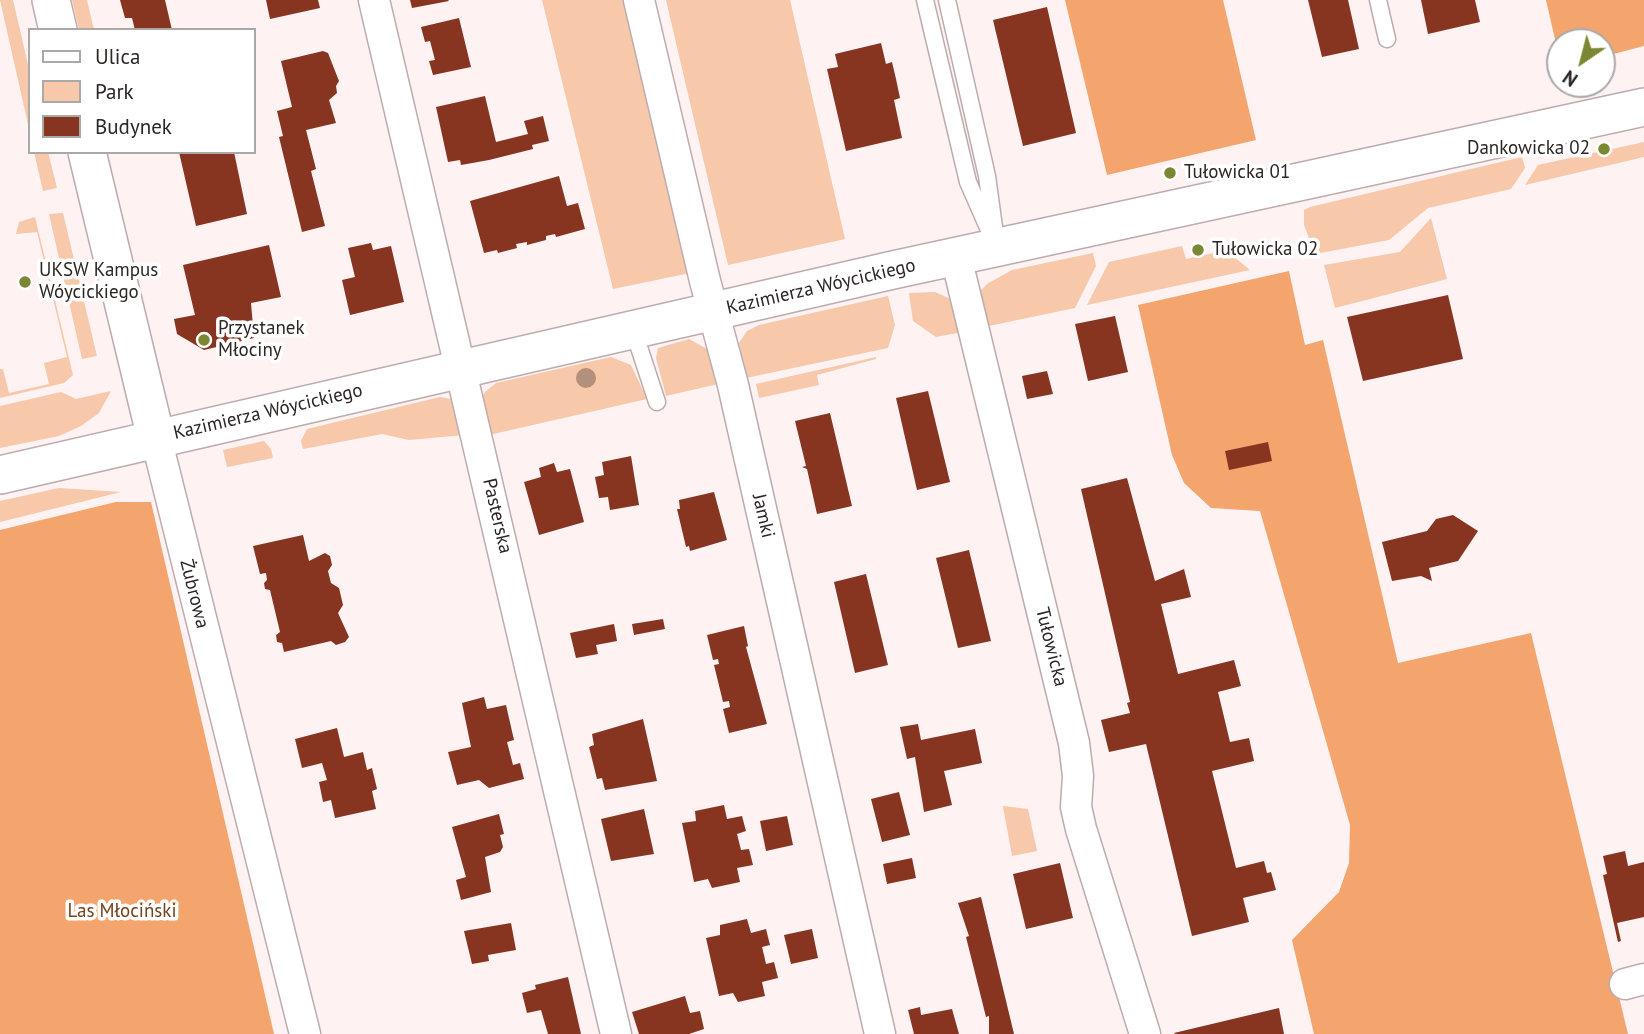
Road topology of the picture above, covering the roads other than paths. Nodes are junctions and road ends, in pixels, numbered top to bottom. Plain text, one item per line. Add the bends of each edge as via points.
1 (51, 0) edge
2 (374, 0) edge
3 (639, 0) edge
4 (925, 0) edge
5 (947, 0) edge
6 (1378, 0) edge
7 (58, 28) edge
8 (1387, 39) dead end
9 (1644, 107) edge
10 (87, 154) edge
11 (997, 248) junction
12 (956, 257) junction
13 (713, 311) junction
14 (633, 329) junction
15 (462, 367) junction
16 (657, 402) dead end
17 (156, 438) junction
18 (0, 475) edge
19 (305, 1034) edge
20 (616, 1034) edge
21 (880, 1034) edge
22 (1145, 1034) edge

1 - 7 street
2 - 15 street, Pasterska
3 - 13 street, Jamki
4 - 11 lane via 968,182
5 - 11 lane
6 - 8 lane
9 - 11 street, Kazimierza Wóycickiego
10 - 17 street, Żubrowa
11 - 12 street, Kazimierza Wóycickiego
12 - 13 street, Kazimierza Wóycickiego
12 - 22 street, Tułowicka via 1074,743 1081,829
13 - 14 street, Kazimierza Wóycickiego
13 - 21 street, Jamki
14 - 15 street, Kazimierza Wóycickiego
14 - 16 lane
15 - 17 street, Kazimierza Wóycickiego
15 - 20 street, Pasterska
17 - 18 street, Kazimierza Wóycickiego
17 - 19 street, Żubrowa

